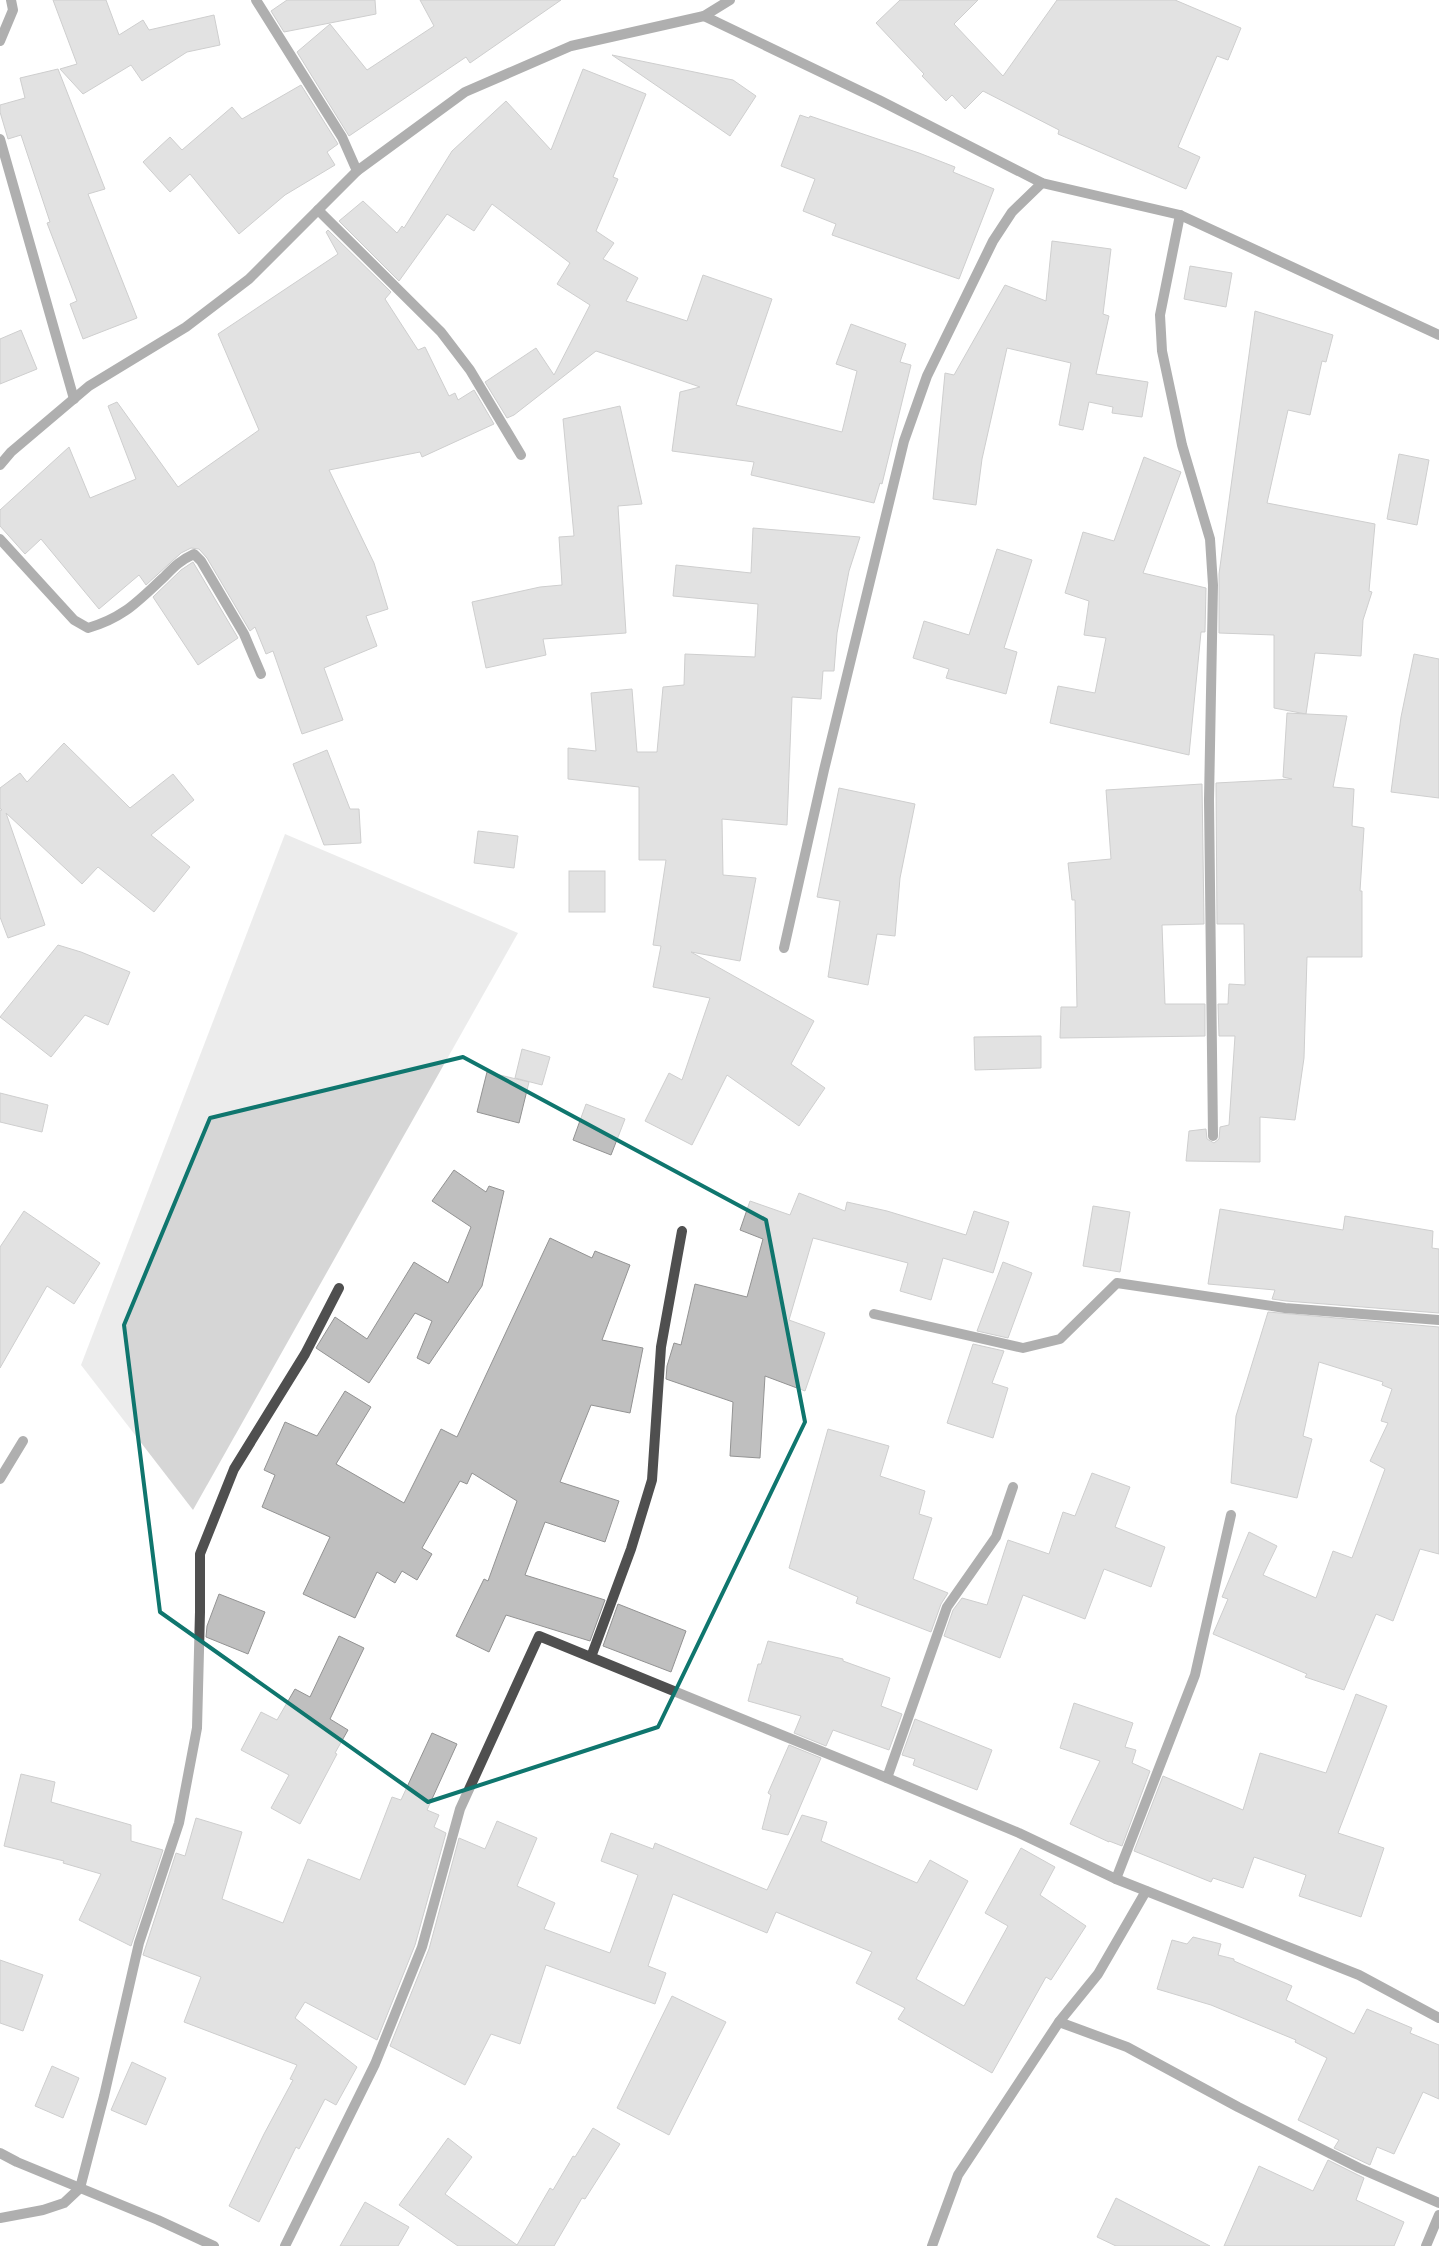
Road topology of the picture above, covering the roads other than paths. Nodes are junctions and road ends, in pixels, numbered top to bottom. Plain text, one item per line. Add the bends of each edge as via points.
1 (11, 0) edge
2 (256, 0) edge
3 (730, 0) edge
4 (704, 16) junction
5 (0, 41) edge
6 (0, 139) edge
7 (357, 171) junction
8 (1042, 183) junction
9 (318, 210) junction
10 (1180, 215) junction
11 (1439, 335) edge
12 (74, 399) junction
13 (521, 455) dead end
14 (0, 465) edge
15 (0, 539) edge
16 (261, 674) dead end
17 (784, 948) dead end
18 (1213, 1136) dead end
19 (682, 1231) dead end
20 (339, 1288) dead end
21 (874, 1314) dead end
22 (1439, 1320) edge
23 (23, 1441) dead end
24 (0, 1479) edge
25 (1013, 1487) dead end
26 (1231, 1515) dead end
27 (591, 1658) junction
28 (887, 1778) junction
29 (1116, 1879) junction
30 (1146, 1890) junction
31 (1439, 2018) edge
32 (1059, 2022) junction
33 (0, 2153) edge
34 (80, 2188) junction
35 (1439, 2203) edge
36 (1439, 2215) edge
37 (0, 2218) edge
38 (214, 2246) edge
39 (285, 2246) edge
40 (932, 2246) edge
41 (1426, 2246) edge

1 - 5 street via 13,10
2 - 7 street via 342,137
3 - 4 street
4 - 7 street via 571,46 465,92
4 - 8 street
6 - 12 street
7 - 9 street
8 - 10 street
8 - 17 street via 1012,212 993,241 915,406 824,770
9 - 12 street via 242,285 186,327 89,386
9 - 13 street via 441,332 470,370
10 - 11 street
10 - 18 street via 1160,315 1162,351 1182,445 1210,539 1213,585 1209,800
12 - 14 street
15 - 16 street via 74,620 88,628 109,622 127,611 180,560 194,554 244,634
19 - 27 street via 661,1347 652,1480 631,1549
20 - 34 street via 305,1354 234,1469 200,1554 197,1728 179,1823 138,1943
21 - 22 street via 1023,1348 1060,1339 1117,1284 1286,1308
23 - 24 street
25 - 28 street via 996,1537 947,1607
26 - 29 street via 1195,1675
27 - 28 street
27 - 39 street via 539,1636 460,1809 422,1947 375,2064
28 - 29 street
29 - 30 street
30 - 31 street via 1359,1975
30 - 32 street via 1098,1974
32 - 35 street via 1127,2048 1360,2168
32 - 40 street via 958,2175
33 - 34 street
34 - 37 street via 64,2203
34 - 38 street
36 - 41 street

